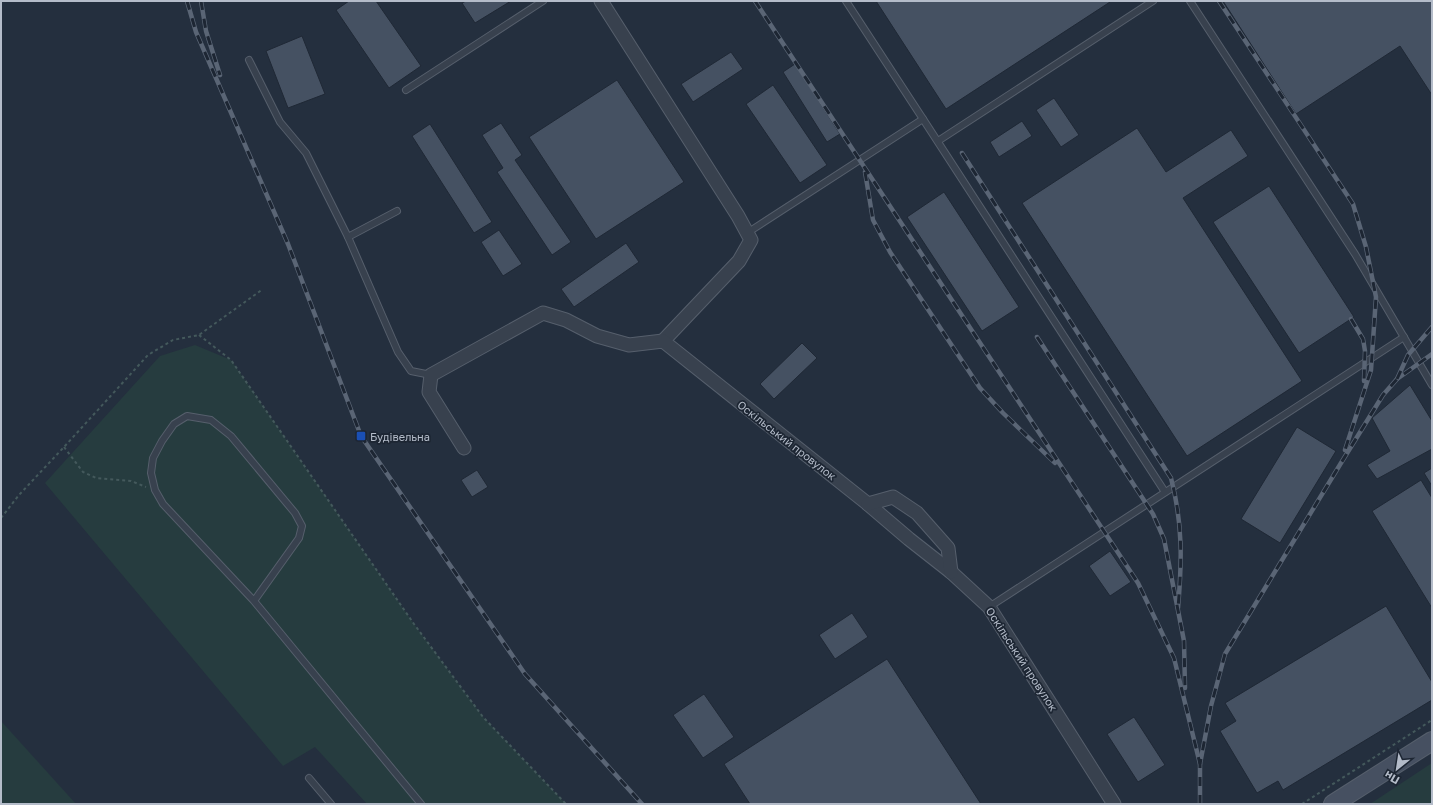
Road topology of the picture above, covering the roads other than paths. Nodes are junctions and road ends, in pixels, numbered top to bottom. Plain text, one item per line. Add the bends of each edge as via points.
1 (543, 1) edge
2 (601, 1) edge
3 (846, 1) edge
4 (1153, 1) edge
5 (1190, 1) edge
6 (249, 60) dead end
7 (406, 90) dead end
8 (923, 119) junction
9 (938, 141) junction
10 (397, 211) dead end
11 (747, 234) junction
12 (348, 237) junction
13 (1404, 337) junction
14 (663, 341) junction
15 (431, 375) junction
16 (1432, 384) edge
17 (464, 448) dead end
18 (1165, 492) junction
19 (868, 504) junction
20 (951, 572) junction
21 (254, 601) junction
22 (990, 607) junction
23 (1432, 741) edge
24 (309, 778) dead end
25 (331, 804) edge
26 (421, 804) edge
27 (1114, 804) edge
28 (1333, 804) edge

1 - 7 lane
2 - 11 street
3 - 8 lane
4 - 9 lane
5 - 13 lane via 1355,254
6 - 12 lane via 280,122 306,154
8 - 9 lane
8 - 11 lane
9 - 18 lane
10 - 12 lane
11 - 14 street via 751,240 739,261
12 - 15 lane via 398,352 411,371
13 - 16 lane
13 - 18 lane
14 - 15 street via 629,345 597,336 566,320 543,313
14 - 19 street, Оскільський провулок
15 - 17 street via 429,392
18 - 22 lane
19 - 20 street, Оскільський провулок
19 - 20 street via 893,497 916,513 948,548
20 - 22 street, Оскільський провулок
21 - 21 lane via 163,504 155,490 151,473 153,458 174,424 187,416 211,420 231,436 302,526 299,538
21 - 26 lane
22 - 27 street, Оскільський провулок
23 - 28 main road
24 - 25 lane

